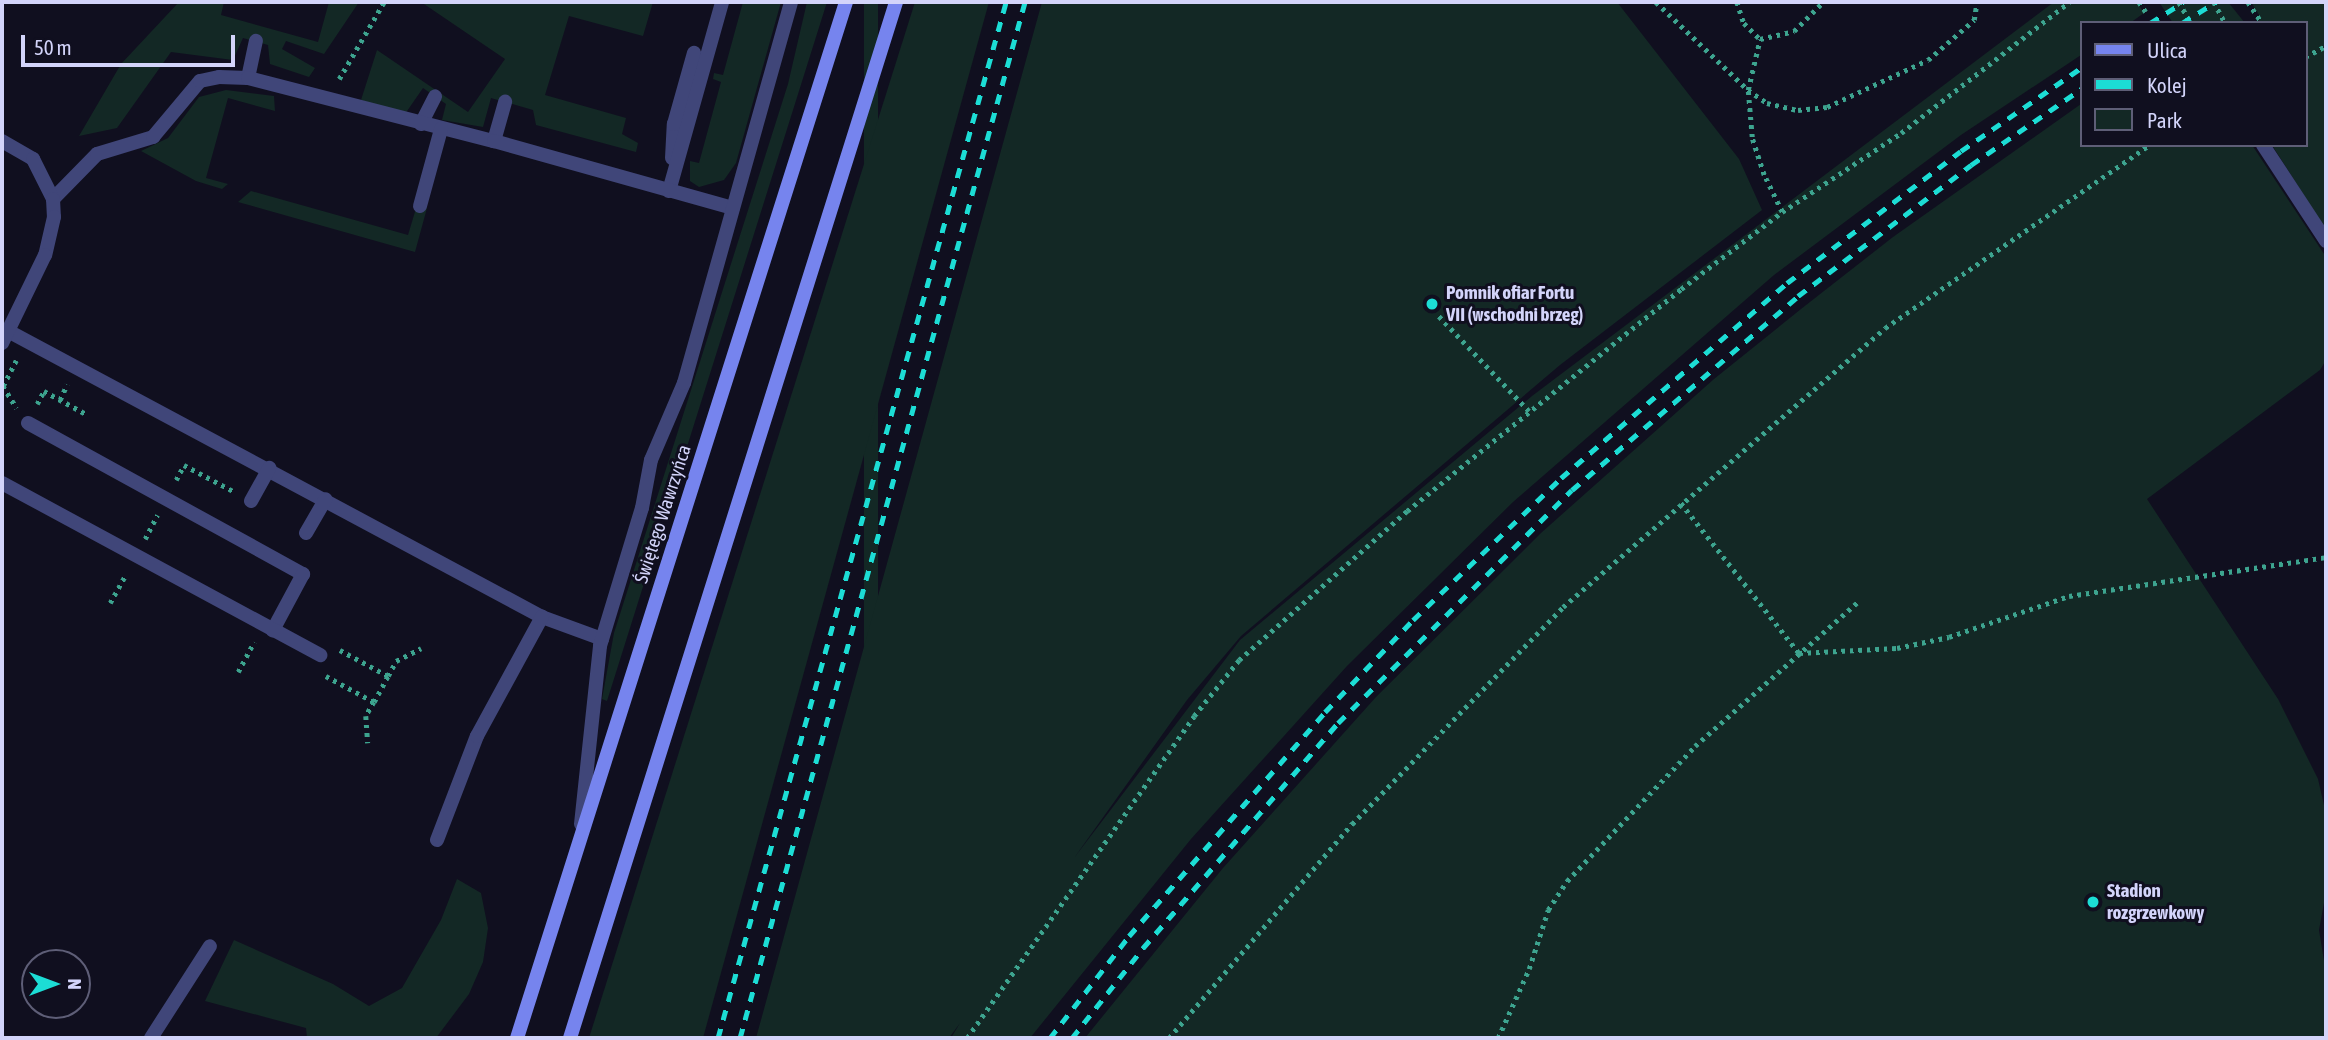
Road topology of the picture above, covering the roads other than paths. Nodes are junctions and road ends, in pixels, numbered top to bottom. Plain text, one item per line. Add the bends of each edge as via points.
1 (722, 2) edge
2 (791, 2) edge
3 (846, 2) edge
4 (896, 2) edge
5 (256, 41) dead end
6 (694, 53) dead end
7 (248, 78) junction
8 (435, 96) dead end
9 (505, 102) dead end
10 (421, 124) junction
11 (441, 129) junction
12 (2, 141) edge
13 (494, 141) junction
14 (2264, 147) edge
15 (669, 191) junction
16 (53, 199) junction
17 (420, 206) dead end
18 (733, 208) junction
19 (2326, 241) edge
20 (5, 337) edge
21 (27, 423) dead end
22 (269, 468) junction
23 (2, 483) edge
24 (326, 499) junction
25 (251, 501) dead end
26 (306, 533) dead end
27 (542, 617) junction
28 (269, 627) junction
29 (602, 639) junction
30 (320, 655) road end
31 (437, 840) dead end
32 (579, 846) junction
33 (210, 946) dead end
34 (151, 1038) edge
35 (517, 1038) edge
36 (570, 1038) edge

1 - 15 street
2 - 18 street
3 - 32 main road, Świętego Wawrzyńca
4 - 36 main road
5 - 7 street
6 - 15 street via 674,124
7 - 10 street
7 - 16 street via 200,81 153,137 97,153
8 - 10 street
9 - 13 street
10 - 11 street
11 - 13 street
11 - 17 street
12 - 16 street via 33,159
13 - 15 street
14 - 19 street
15 - 18 street
16 - 20 street via 52,236
18 - 29 street via 684,383 651,460 642,508
20 - 22 street via 26,340
21 - 28 street via 303,574
22 - 24 street
22 - 25 street
23 - 28 street
24 - 26 street
24 - 27 street
27 - 29 street
27 - 31 street via 477,736
28 - 30 street
29 - 32 street
32 - 35 main road, Świętego Wawrzyńca
33 - 34 street

